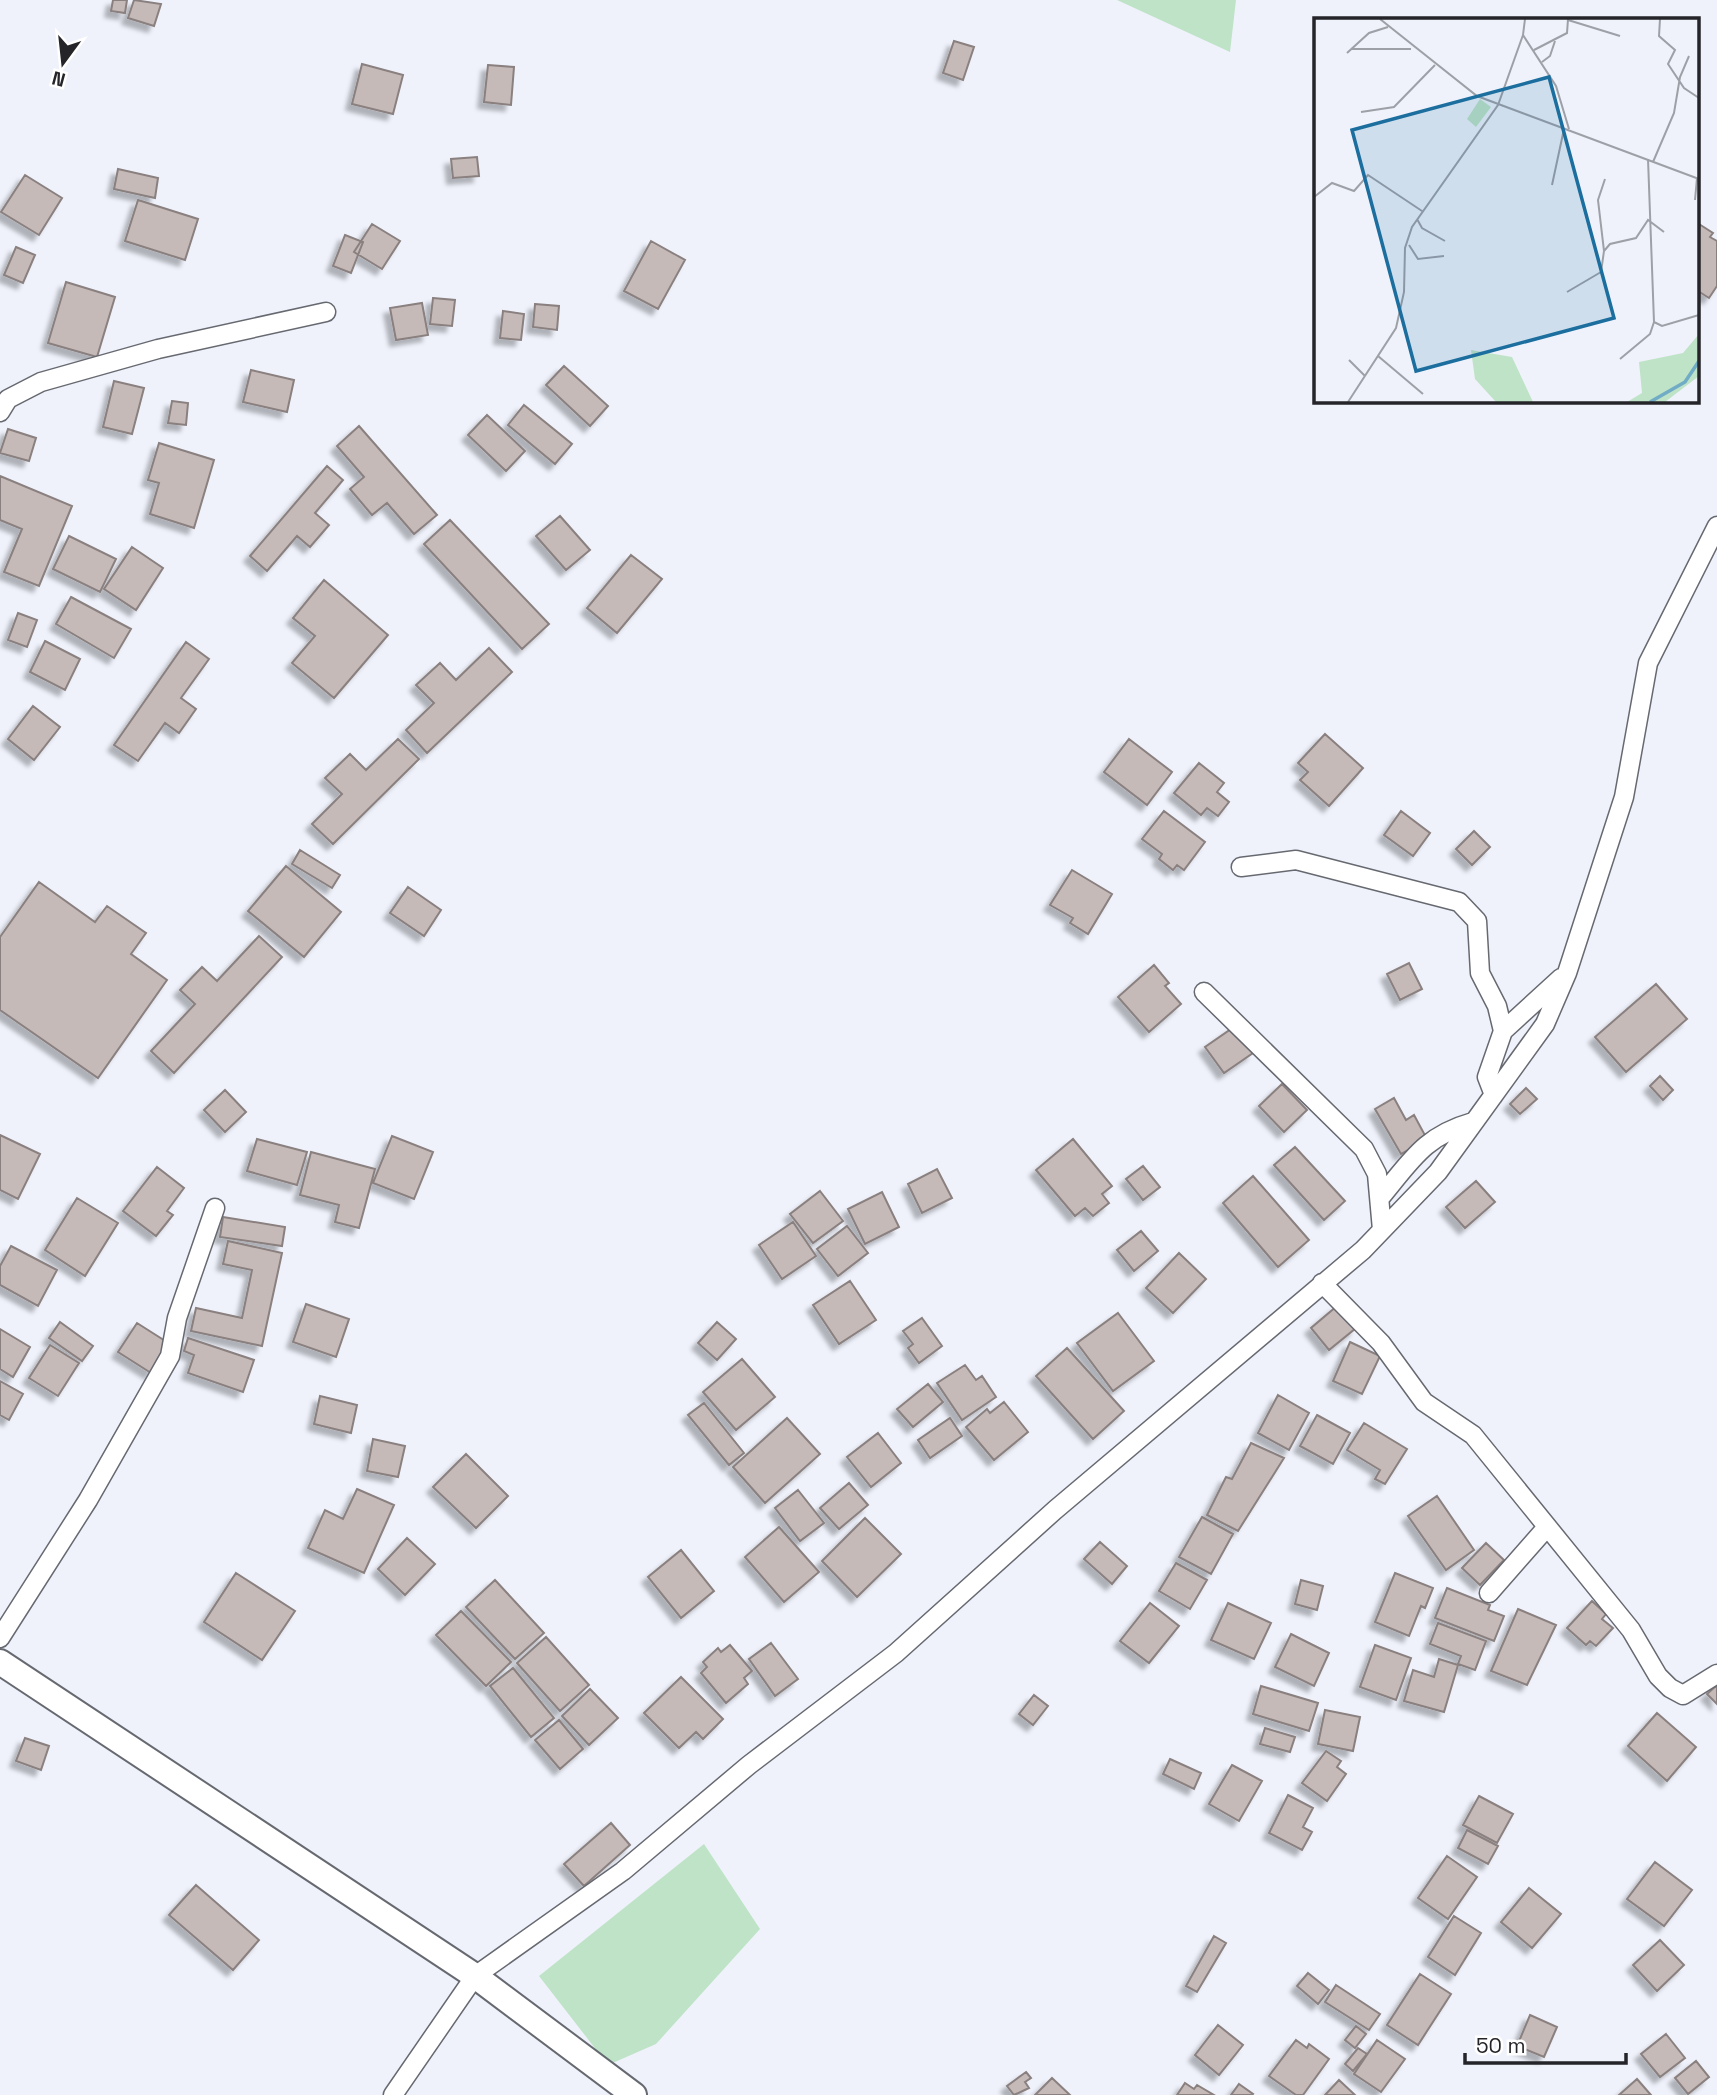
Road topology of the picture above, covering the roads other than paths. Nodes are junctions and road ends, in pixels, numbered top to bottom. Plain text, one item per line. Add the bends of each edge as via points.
1 (326, 312) dead end
2 (0, 412) edge
3 (1717, 526) edge
4 (1241, 867) dead end
5 (1567, 973) junction
6 (1203, 992) dead end
7 (1503, 1031) junction
8 (1494, 1095) junction
9 (1473, 1122) junction
10 (1380, 1198) junction
11 (215, 1208) dead end
12 (1382, 1230) junction
13 (1322, 1283) junction
14 (1547, 1527) junction
15 (1489, 1593) dead end
16 (0, 1638) edge
17 (0, 1662) edge
18 (1717, 1674) edge
19 (475, 1976) junction
20 (393, 2095) edge
21 (634, 2095) edge

1 - 2 street via 158,349 41,382 8,399
3 - 5 street via 1648,663 1624,797
4 - 7 street via 1296,860 1460,902 1477,921 1480,973 1497,1006
5 - 7 street
5 - 8 street via 1545,1024
6 - 10 street via 1364,1149 1377,1174
7 - 8 street via 1487,1077
8 - 9 street
9 - 10 street via 1427,1142
9 - 12 street via 1438,1172
10 - 12 street
11 - 16 street via 177,1318 170,1356 88,1500
12 - 13 street
13 - 14 street via 1381,1343 1424,1402 1473,1435
13 - 19 street via 1055,1510 896,1653 749,1765 623,1871
14 - 15 street
14 - 18 street via 1631,1630 1670,1688 1683,1695
17 - 19 main road
19 - 20 street
19 - 21 main road

